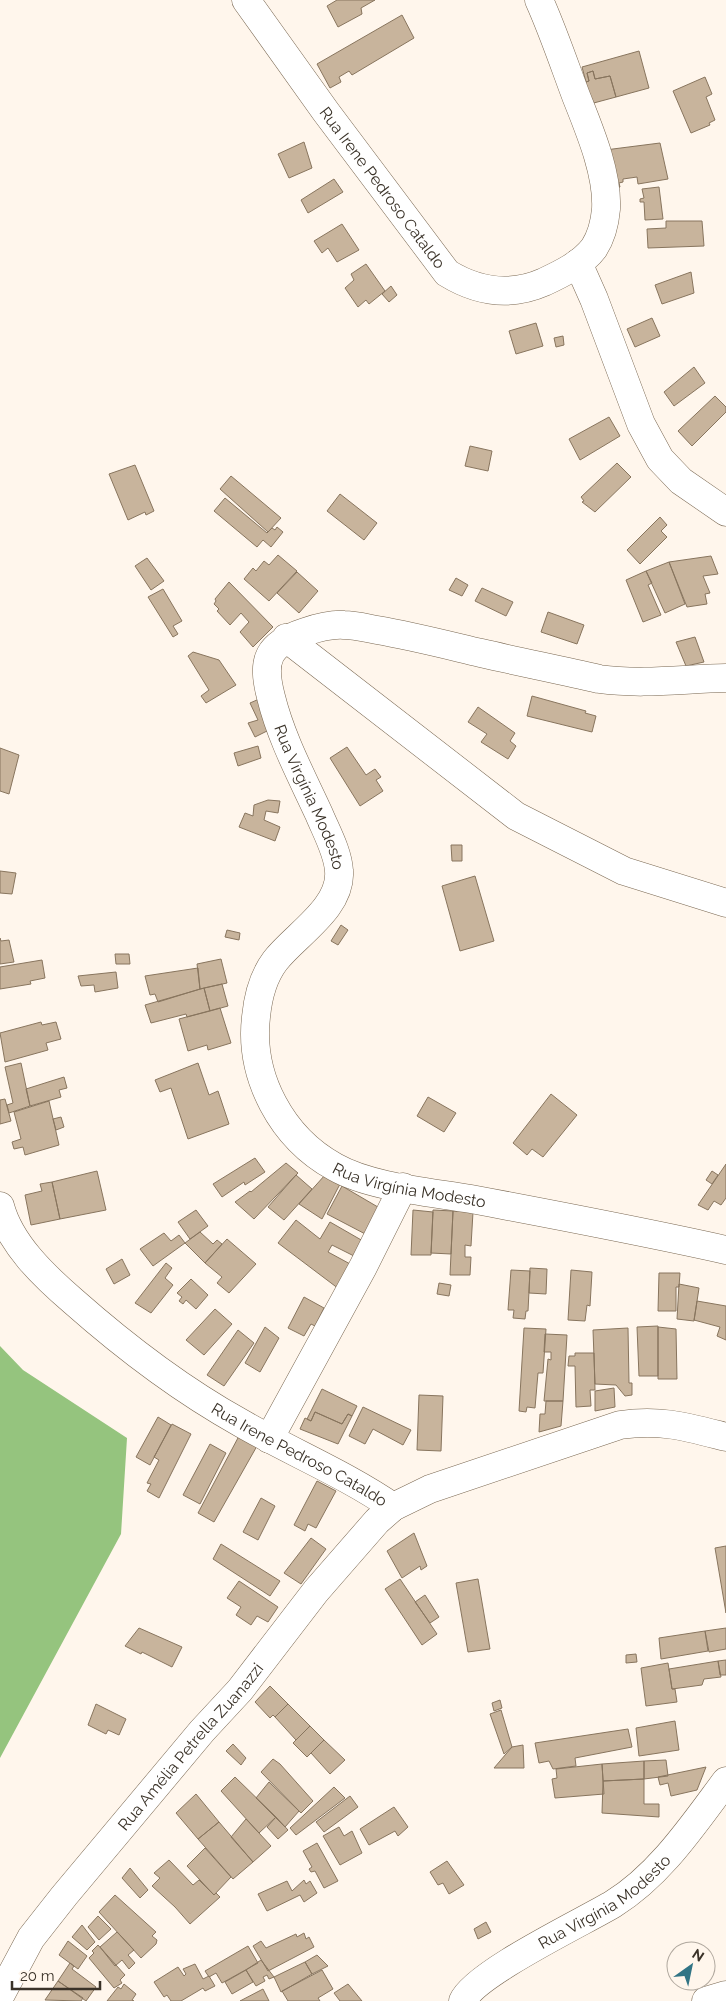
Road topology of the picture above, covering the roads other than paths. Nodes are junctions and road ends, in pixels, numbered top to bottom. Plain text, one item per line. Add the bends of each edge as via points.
1 (246, 0) edge
2 (539, 0) edge
3 (578, 263) junction
4 (726, 512) edge
5 (286, 638) junction
6 (726, 678) edge
7 (726, 903) edge
8 (403, 1187) junction
9 (0, 1206) edge
10 (726, 1250) edge
11 (726, 1437) edge
12 (268, 1439) junction
13 (393, 1507) junction
14 (726, 1781) edge
15 (726, 1995) edge
16 (0, 1996) edge
17 (463, 2001) edge
18 (706, 2001) edge

1 - 3 street, Rua Irene Pedroso Cataldo via 447,273 462,282 501,292 531,287
2 - 3 street, Rua Irene Pedroso Cataldo via 588,125 605,189 606,208 599,237
3 - 4 street via 641,424 656,452 681,481
5 - 6 street, Rua Virgínia Modesto via 312,629 344,624 598,680 656,683
5 - 7 street via 516,816 624,871
5 - 8 street, Rua Virgínia Modesto via 275,646 270,655 267,666 270,694 281,730 328,833 339,869 333,897 319,917 277,959 265,977 255,1027 257,1058 262,1078 281,1119 299,1143 352,1175
8 - 10 street, Rua Virgínia Modesto
8 - 12 street via 364,1267
9 - 12 street, Rua Irene Pedroso Cataldo via 16,1242 56,1287 114,1337 183,1388
11 - 13 street, Rua Irene Pedroso Cataldo via 667,1422 620,1425 430,1489
12 - 13 street, Rua Irene Pedroso Cataldo via 334,1471
13 - 16 street, Rua Amélia Petrella Zuanazzi via 350,1552 240,1690 64,1896 31,1938
14 - 17 street, Rua Virgínia Modesto via 642,1883 612,1904 497,1970 474,1987
15 - 18 street

